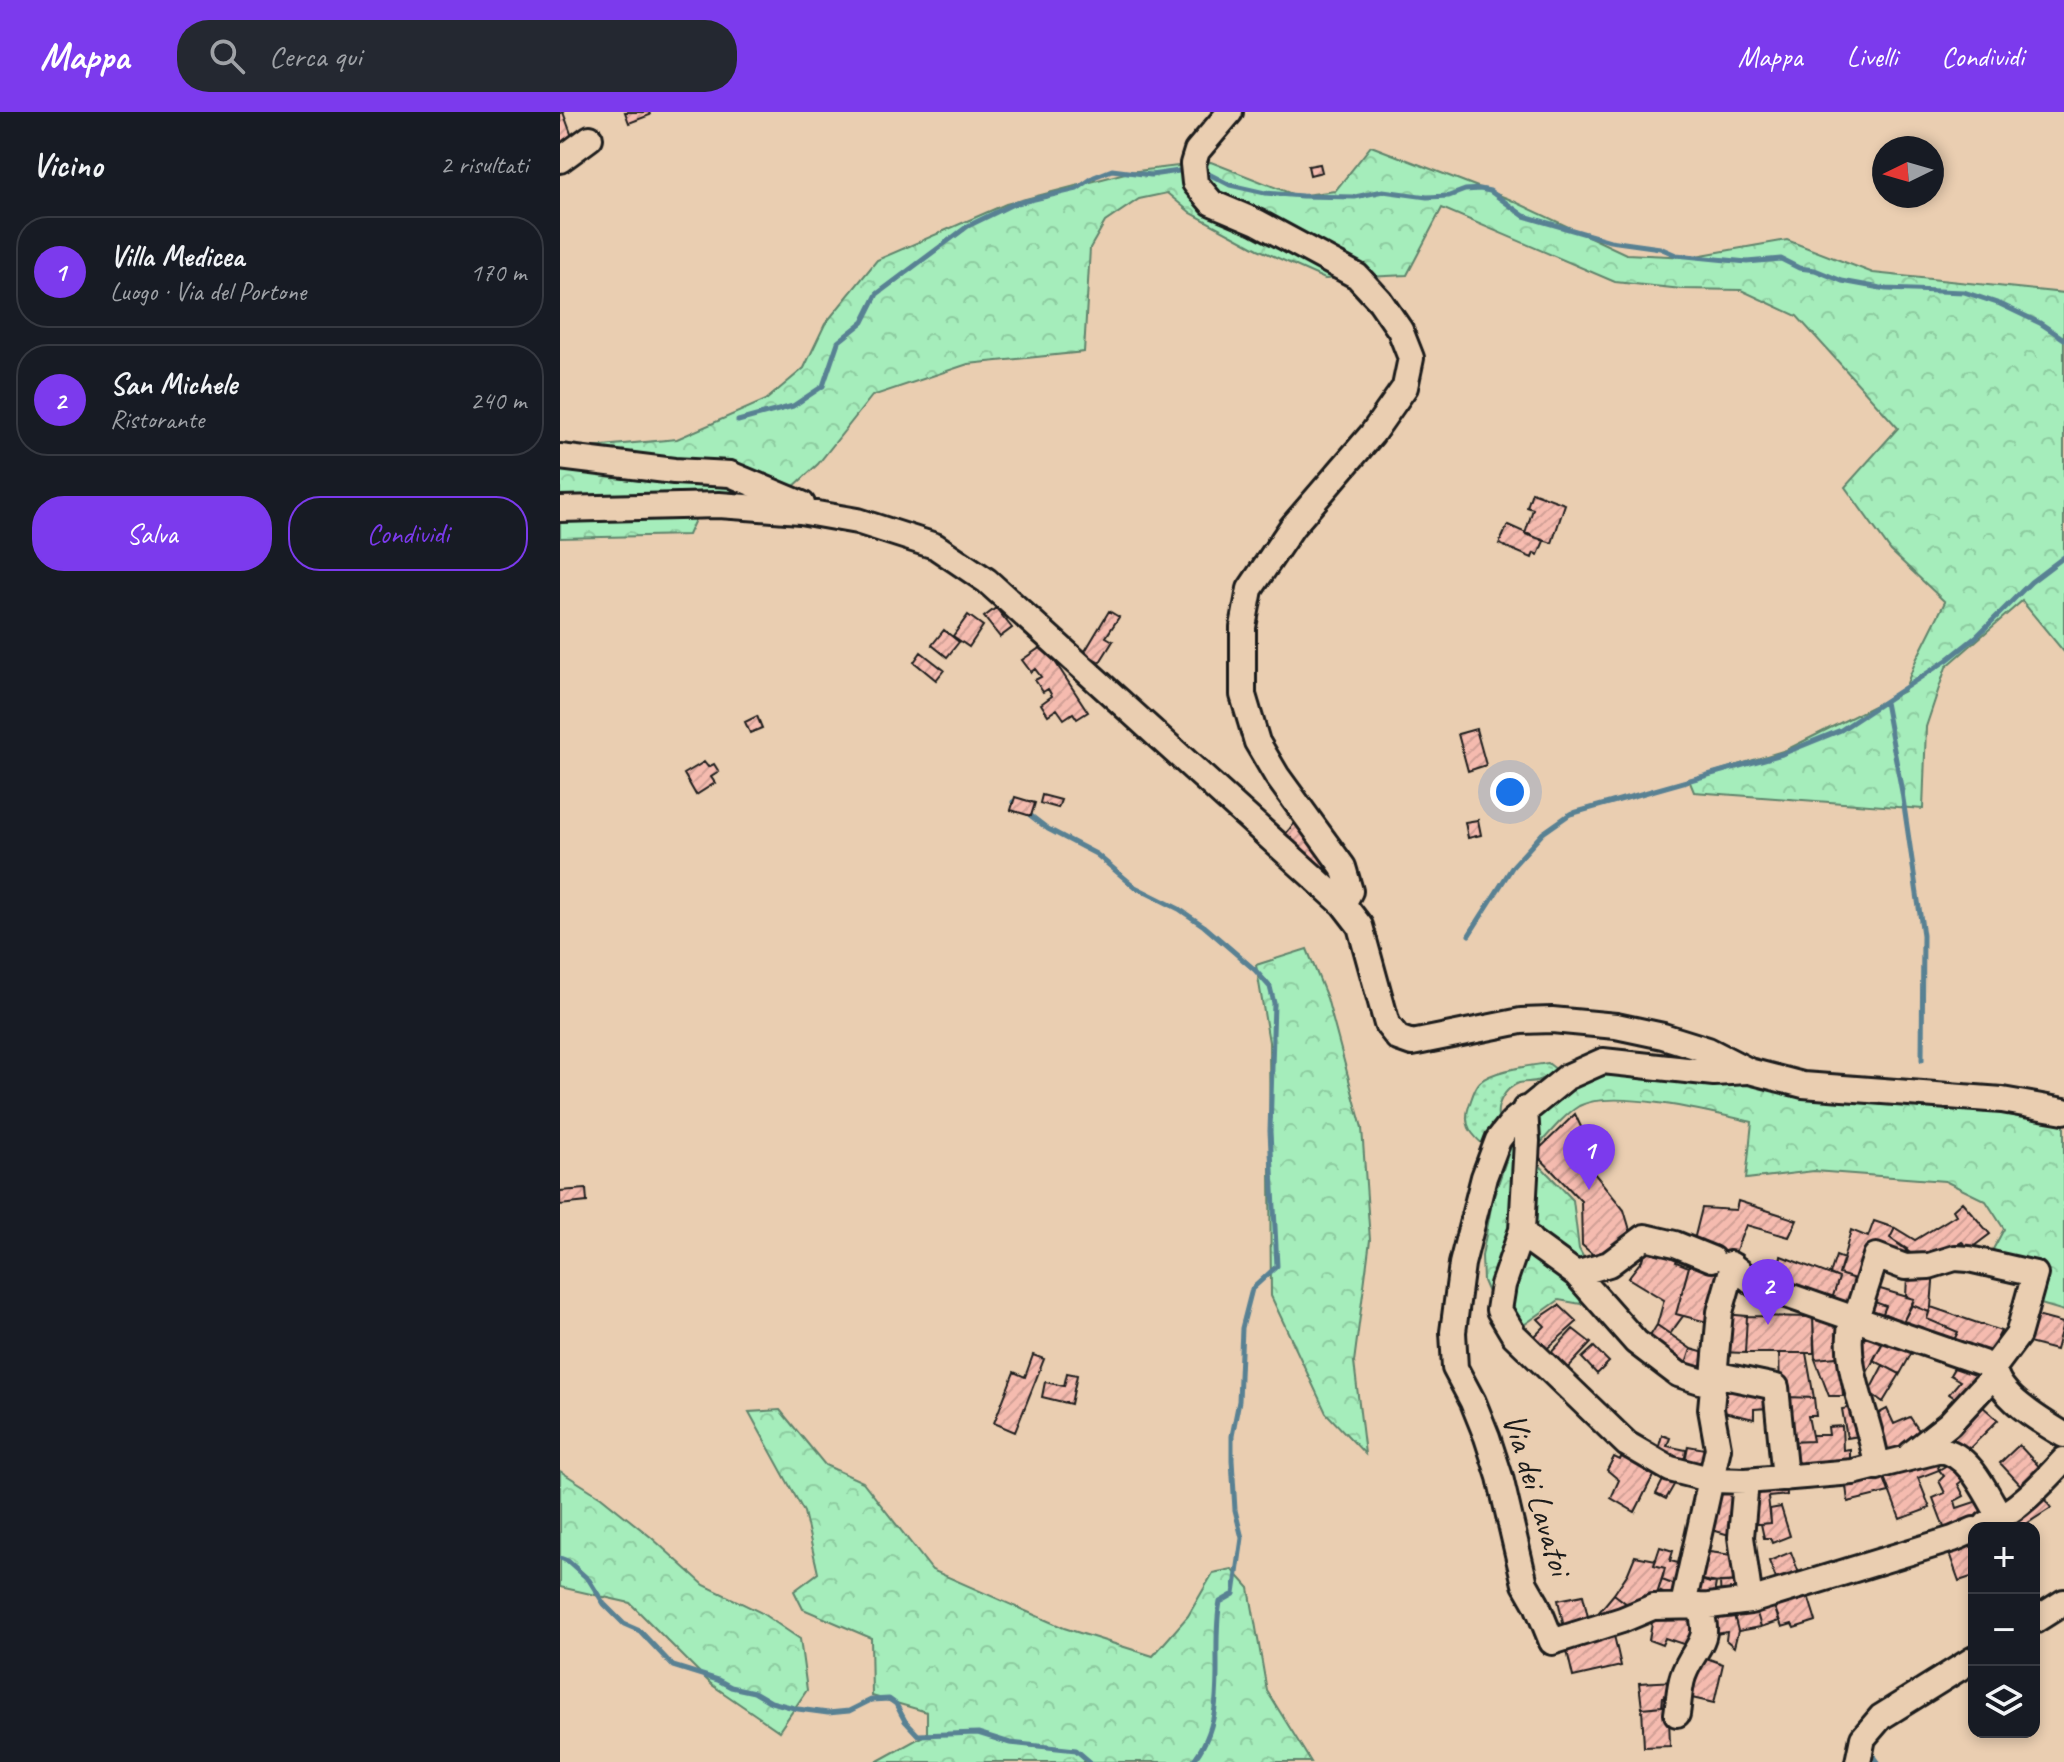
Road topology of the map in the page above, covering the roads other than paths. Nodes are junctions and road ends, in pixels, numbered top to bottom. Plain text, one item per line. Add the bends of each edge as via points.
1 (1230, 112) edge
2 (590, 138) dead end
3 (560, 160) edge
4 (560, 457) edge
5 (560, 509) edge
6 (834, 517) junction
7 (1343, 904) junction
8 (1749, 1071) junction
9 (1525, 1109) junction
10 (2064, 1111) edge
11 (1522, 1230) junction
12 (1725, 1263) junction
13 (1576, 1274) junction
14 (1849, 1319) junction
15 (1994, 1371) junction
16 (1714, 1380) junction
17 (2064, 1435) edge
18 (1908, 1460) junction
19 (2064, 1460) edge
20 (1877, 1467) junction
21 (1785, 1478) junction
22 (1713, 1480) junction
23 (1746, 1481) junction
24 (2001, 1518) junction
25 (1992, 1522) edge
26 (1968, 1532) edge
27 (1750, 1601) junction
28 (2064, 1602) edge
29 (1691, 1606) junction
30 (2040, 1617) edge
31 (1968, 1663) edge
32 (1677, 1714) dead end
33 (1858, 1762) edge

1 - 7 street via 1197,151 1195,183 1212,203 1357,276 1400,330 1411,358 1405,387 1292,527 1250,589 1243,627 1243,695 1257,742 1343,867 1350,891
2 - 3 street
4 - 6 street via 730,474
5 - 6 street via 719,505
6 - 7 street via 935,546 987,581
7 - 8 street via 1360,926 1378,999 1398,1038 1430,1041 1521,1021 1616,1026 1708,1050
8 - 9 street via 1714,1073 1603,1061 1567,1077
8 - 10 street via 1803,1085 2002,1100
9 - 11 street
9 - 29 street, Via dei Lavatoi via 1498,1140 1484,1177 1462,1264 1453,1332 1455,1368 1500,1477 1525,1584 1552,1642 1653,1607
11 - 13 street
11 - 22 street via 1499,1310 1514,1335 1627,1444 1670,1469
12 - 13 street via 1645,1237 1609,1264
12 - 14 street via 1757,1285
12 - 16 street
13 - 16 street via 1636,1342 1678,1374
14 - 15 street
14 - 15 street via 1876,1256 1905,1267 1955,1258 2035,1274 2018,1335
14 - 20 street via 1848,1359
15 - 17 street via 2009,1396
15 - 18 street via 1949,1424
16 - 21 street via 1776,1387
16 - 22 street via 1711,1409 1718,1448
18 - 20 street
18 - 24 street via 1941,1450 1962,1457
19 - 24 street
20 - 21 street
21 - 23 street
22 - 23 street
22 - 29 street
23 - 27 street via 1741,1537
24 - 25 street
26 - 27 street
27 - 29 street
28 - 30 street
29 - 32 street via 1705,1625 1705,1635 1682,1679
31 - 33 street via 1881,1717 1863,1738

